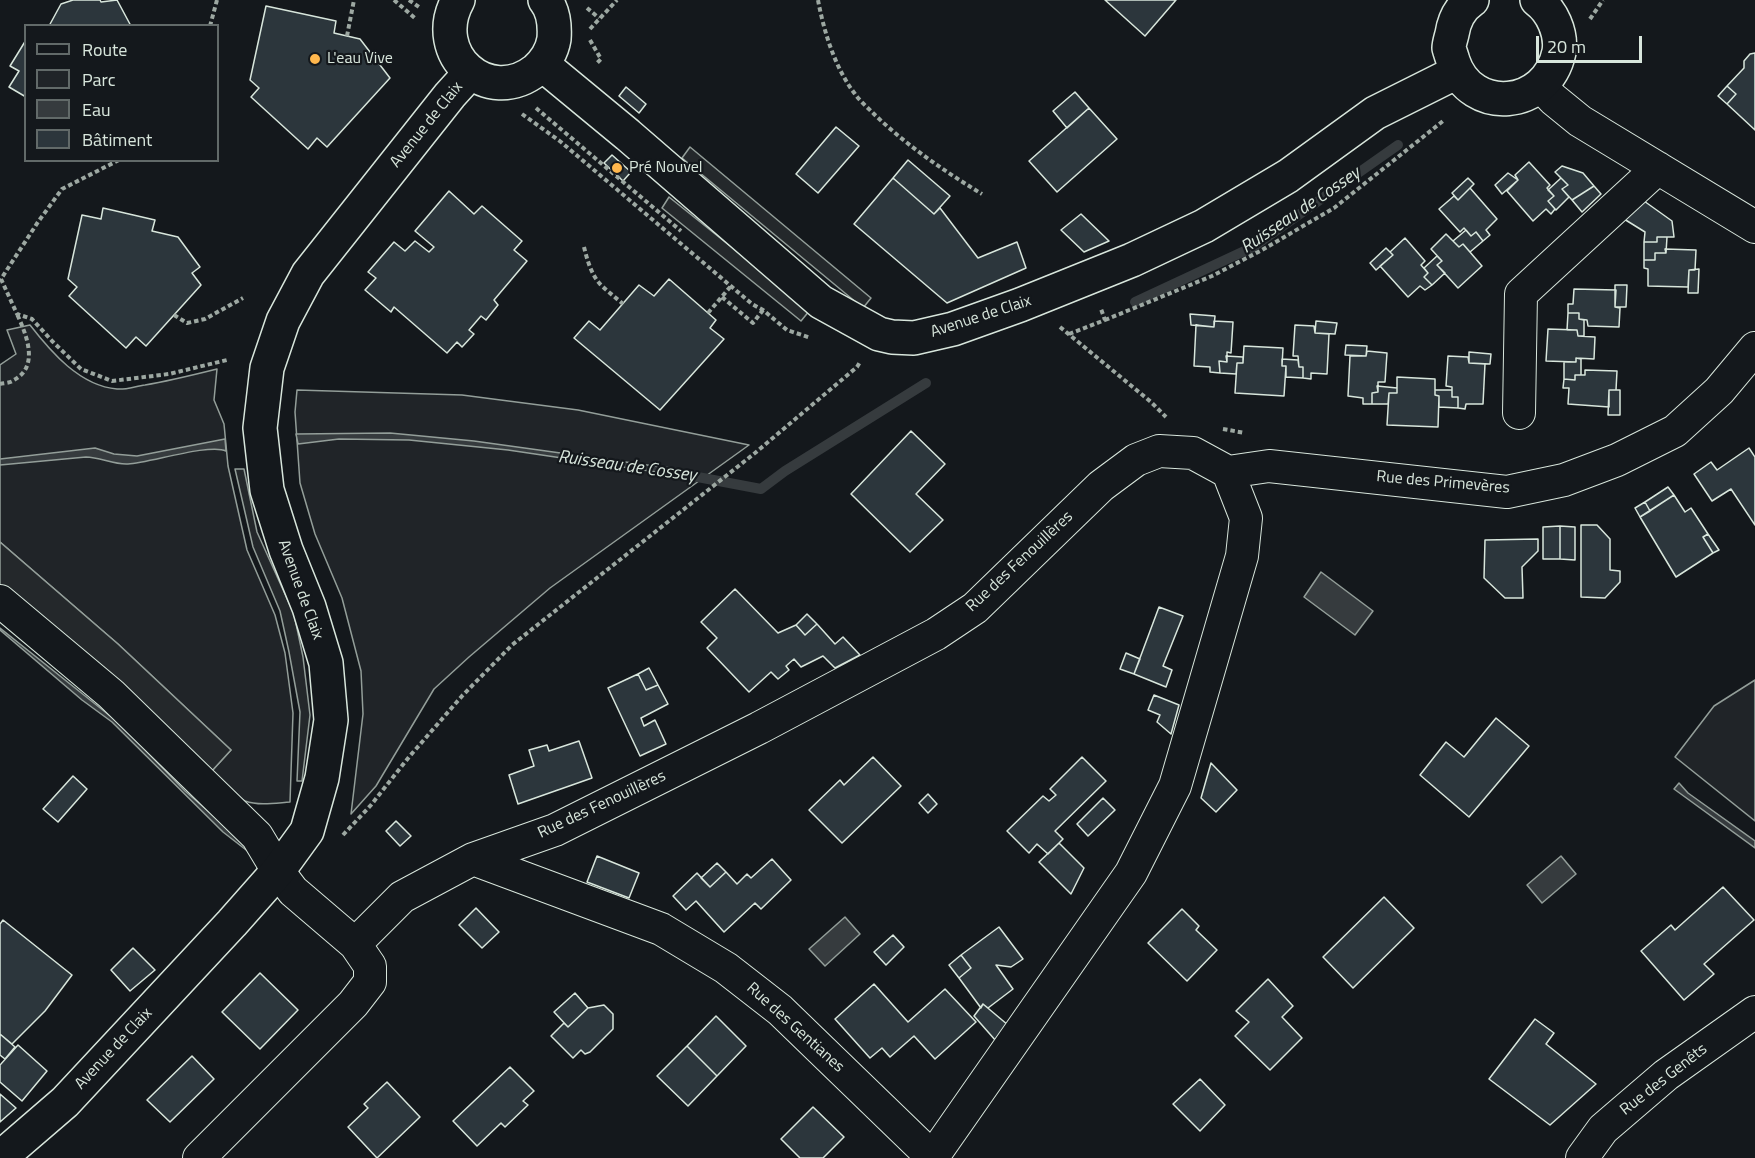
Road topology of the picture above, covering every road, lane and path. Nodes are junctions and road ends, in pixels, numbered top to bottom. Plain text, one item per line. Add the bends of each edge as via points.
1 (217, 0) edge
2 (354, 0) edge
3 (409, 0) edge
4 (458, 0) edge
5 (545, 0) edge
6 (818, 0) edge
7 (1472, 0) edge
8 (1603, 0) edge
9 (1543, 2) edge
10 (426, 13) dead end
11 (211, 24) edge
12 (1586, 26) dead end
13 (346, 36) dead end
14 (542, 64) junction
15 (1457, 72) junction
16 (470, 73) junction
17 (1541, 86) junction
18 (533, 105) dead end
19 (514, 108) dead end
20 (1450, 115) dead end
21 (115, 162) edge
22 (1658, 168) junction
23 (982, 194) dead end
24 (1755, 227) edge
25 (682, 232) dead end
26 (584, 246) dead end
27 (1, 280) edge
28 (731, 286) junction
29 (722, 297) junction
30 (243, 298) dead end
31 (623, 304) dead end
32 (763, 310) junction
33 (708, 313) dead end
34 (17, 314) junction
35 (174, 315) dead end
36 (1105, 320) dead end
37 (1059, 326) dead end
38 (816, 339) dead end
39 (1755, 348) edge
40 (227, 360) dead end
41 (861, 360) dead end
42 (0, 384) edge
43 (1519, 413) dead end
44 (1167, 418) dead end
45 (1214, 427) dead end
46 (1249, 434) dead end
47 (1228, 472) junction
48 (0, 601) edge
49 (371, 805) dead end
50 (473, 859) junction
51 (278, 871) junction
52 (355, 944) junction
53 (1755, 1012) edge
54 (0, 1158) edge
55 (200, 1158) edge
56 (931, 1158) edge
57 (1582, 1158) edge

1 - 11 path
2 - 13 path
3 - 10 path
4 - 16 main road, Avenue de Claix via 448,28 451,45
5 - 14 main road via 555,25 553,46
6 - 23 path via 838,67 855,95 893,132
7 - 15 main road via 1455,21 1449,48
8 - 12 path
9 - 17 main road via 1558,30 1560,46 1556,65
14 - 15 main road, Avenue de Claix via 821,302 879,333 914,338 1020,305 1204,226 1288,176 1375,113
14 - 16 main road, Avenue de Claix via 527,77 508,83 488,81
15 - 17 main road via 1469,86 1489,97 1521,97
16 - 51 main road, Avenue de Claix via 308,274 283,321 267,368 260,428 267,490 326,663 331,720 322,778 307,831
17 - 22 street via 1580,121
18 - 25 path
19 - 28 path via 561,142
20 - 36 path via 1334,208 1212,276
21 - 27 path via 62,189
22 - 24 street
22 - 43 street via 1521,294
26 - 31 path via 596,278
27 - 34 path
28 - 29 path
28 - 32 path
29 - 32 path via 753,322
29 - 33 path
30 - 35 path via 205,319 187,323
32 - 38 path via 787,330
34 - 40 path via 32,319 81,369 112,381 169,374
34 - 42 path via 30,348 26,368 15,380
37 - 44 path
39 - 47 street, Rue des Primevères via 1719,391 1675,431 1617,460 1564,480 1507,492 1269,466
41 - 49 path via 755,453 512,645 462,696
45 - 46 path
47 - 50 street, Rue des Fenouillères via 1192,453 1159,451 1136,460 1101,486 975,608 936,634 555,830
47 - 56 street via 1246,518 1242,556 1175,786 1131,873
48 - 51 street via 111,694 257,836
50 - 52 street, Rue des Fenouillères via 402,897
50 - 56 street, Rue des Gentianes via 661,929 726,968 780,1010
51 - 52 street via 293,891
51 - 54 main road, Avenue de Claix via 65,1102
52 - 55 street via 370,966 370,982 353,1004
53 - 57 street, Rue des Genêts via 1666,1075 1604,1129

